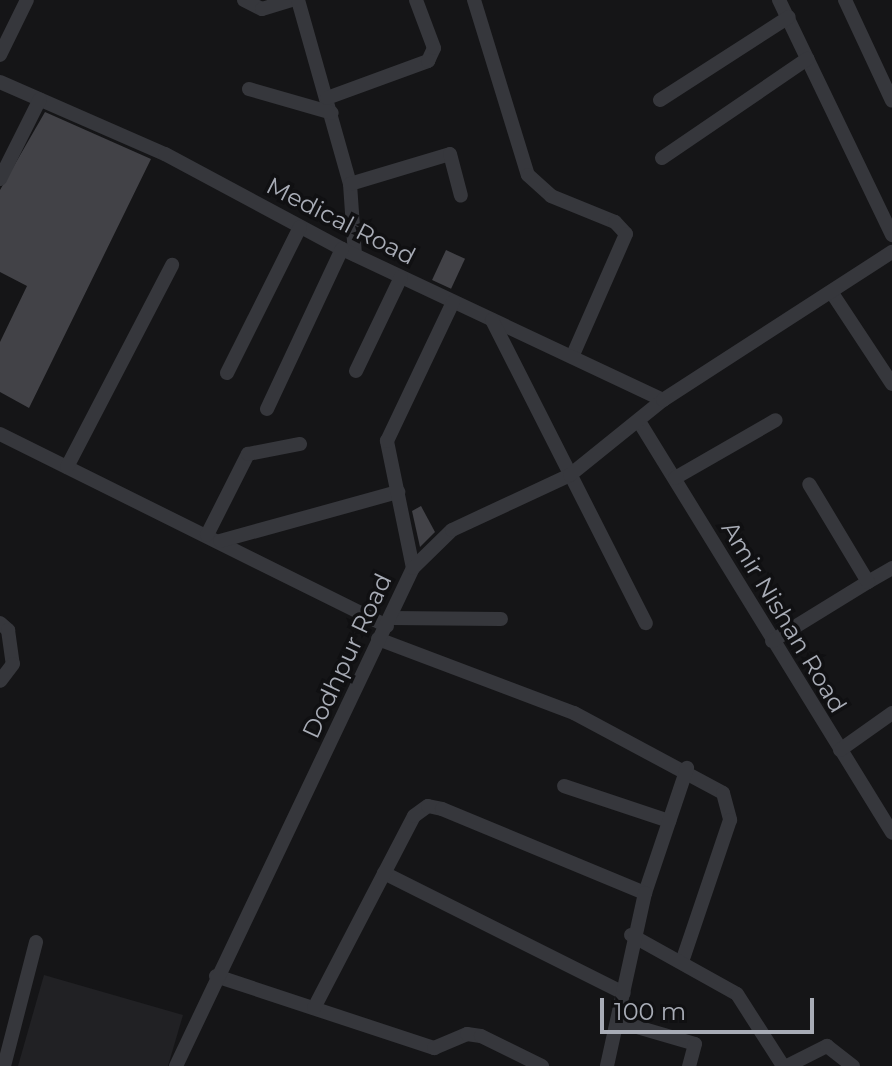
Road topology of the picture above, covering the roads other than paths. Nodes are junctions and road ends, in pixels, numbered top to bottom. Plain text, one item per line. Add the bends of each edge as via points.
1 (27, 0) edge
2 (244, 0) edge
3 (291, 0) edge
4 (298, 0) edge
5 (416, 0) edge
6 (474, 0) edge
7 (779, 0) edge
8 (845, 0) edge
9 (789, 17) junction
10 (0, 55) edge
11 (807, 59) junction
12 (0, 82) edge
13 (249, 89) dead end
14 (327, 98) junction
15 (40, 99) junction
16 (660, 100) dead end
17 (892, 101) edge
18 (332, 113) junction
19 (662, 158) dead end
20 (0, 179) edge
21 (350, 184) junction
22 (461, 196) dead end
23 (300, 227) junction
24 (892, 235) edge
25 (349, 252) junction
26 (892, 252) edge
27 (172, 265) dead end
28 (401, 277) junction
29 (832, 293) junction
30 (453, 302) junction
31 (492, 320) junction
32 (572, 357) junction
33 (356, 371) dead end
34 (227, 373) dead end
35 (892, 384) edge
36 (663, 400) junction
37 (267, 409) dead end
38 (776, 420) dead end
39 (640, 423) junction
40 (0, 434) edge
41 (300, 444) dead end
42 (67, 467) junction
43 (570, 475) junction
44 (675, 478) junction
45 (809, 484) dead end
46 (398, 492) junction
47 (214, 538) junction
48 (413, 568) junction
49 (892, 568) edge
50 (868, 582) junction
51 (501, 619) dead end
52 (389, 622) junction
53 (0, 623) edge
54 (646, 623) dead end
55 (378, 639) junction
56 (772, 641) junction
57 (0, 681) edge
58 (892, 713) edge
59 (840, 750) junction
60 (687, 768) junction
61 (564, 786) dead end
62 (669, 821) junction
63 (892, 833) edge
64 (384, 873) junction
65 (645, 893) junction
66 (631, 935) junction
67 (36, 942) dead end
68 (683, 959) junction
69 (216, 976) junction
70 (624, 993) junction
71 (314, 1008) junction
72 (620, 1022) junction
73 (4, 1066) edge
74 (176, 1066) edge
75 (542, 1066) edge
76 (607, 1066) edge
77 (689, 1066) edge
78 (785, 1066) edge
79 (853, 1066) edge

1 - 10 street
2 - 3 street via 262,9
4 - 14 street
5 - 14 street via 434,48 428,61
6 - 32 street via 528,175 551,196 615,222 626,234
7 - 9 street
8 - 17 street
9 - 11 street
9 - 16 street
11 - 19 street
11 - 24 street
12 - 15 street, Medical Road
13 - 18 street
14 - 18 street
15 - 20 street
15 - 23 street, Medical Road via 165,154
18 - 21 street
21 - 22 street via 450,154
21 - 25 street
23 - 25 street, Medical Road
23 - 34 street
25 - 28 street, Medical Road
25 - 37 street
26 - 29 street, Dodhpur Road
27 - 42 street
28 - 30 street, Medical Road
28 - 33 street
29 - 35 street
29 - 36 street, Dodhpur Road
30 - 31 street, Medical Road
30 - 46 street via 387,441
31 - 32 street, Medical Road
31 - 43 street
32 - 36 street, Medical Road
36 - 39 street, Dodhpur Road
38 - 44 street
39 - 43 street, Dodhpur Road
39 - 44 street, Amir Nishan Road
40 - 42 street
41 - 47 street via 248,454
42 - 47 street
43 - 48 street, Dodhpur Road via 452,530
43 - 54 street
44 - 56 street, Amir Nishan Road
45 - 50 street
46 - 47 street
46 - 48 street
47 - 52 street
48 - 52 street, Dodhpur Road
49 - 50 street
50 - 56 street
51 - 52 street
52 - 55 street, Dodhpur Road
53 - 57 street via 8,630 13,664
55 - 60 street via 574,713
55 - 69 street, Dodhpur Road
56 - 59 street, Amir Nishan Road
58 - 59 street
59 - 63 street, Amir Nishan Road
60 - 62 street
60 - 68 street via 723,793 730,820
61 - 62 street
62 - 65 street
64 - 65 street via 414,816 428,806
64 - 70 street
64 - 71 street
65 - 66 street
66 - 68 street
66 - 70 street
67 - 73 street
68 - 78 street via 737,994
69 - 71 street
69 - 74 street, Dodhpur Road
70 - 72 street
71 - 75 street via 434,1048 467,1034 481,1036
72 - 76 street
72 - 77 street via 695,1044
78 - 79 street via 827,1046

